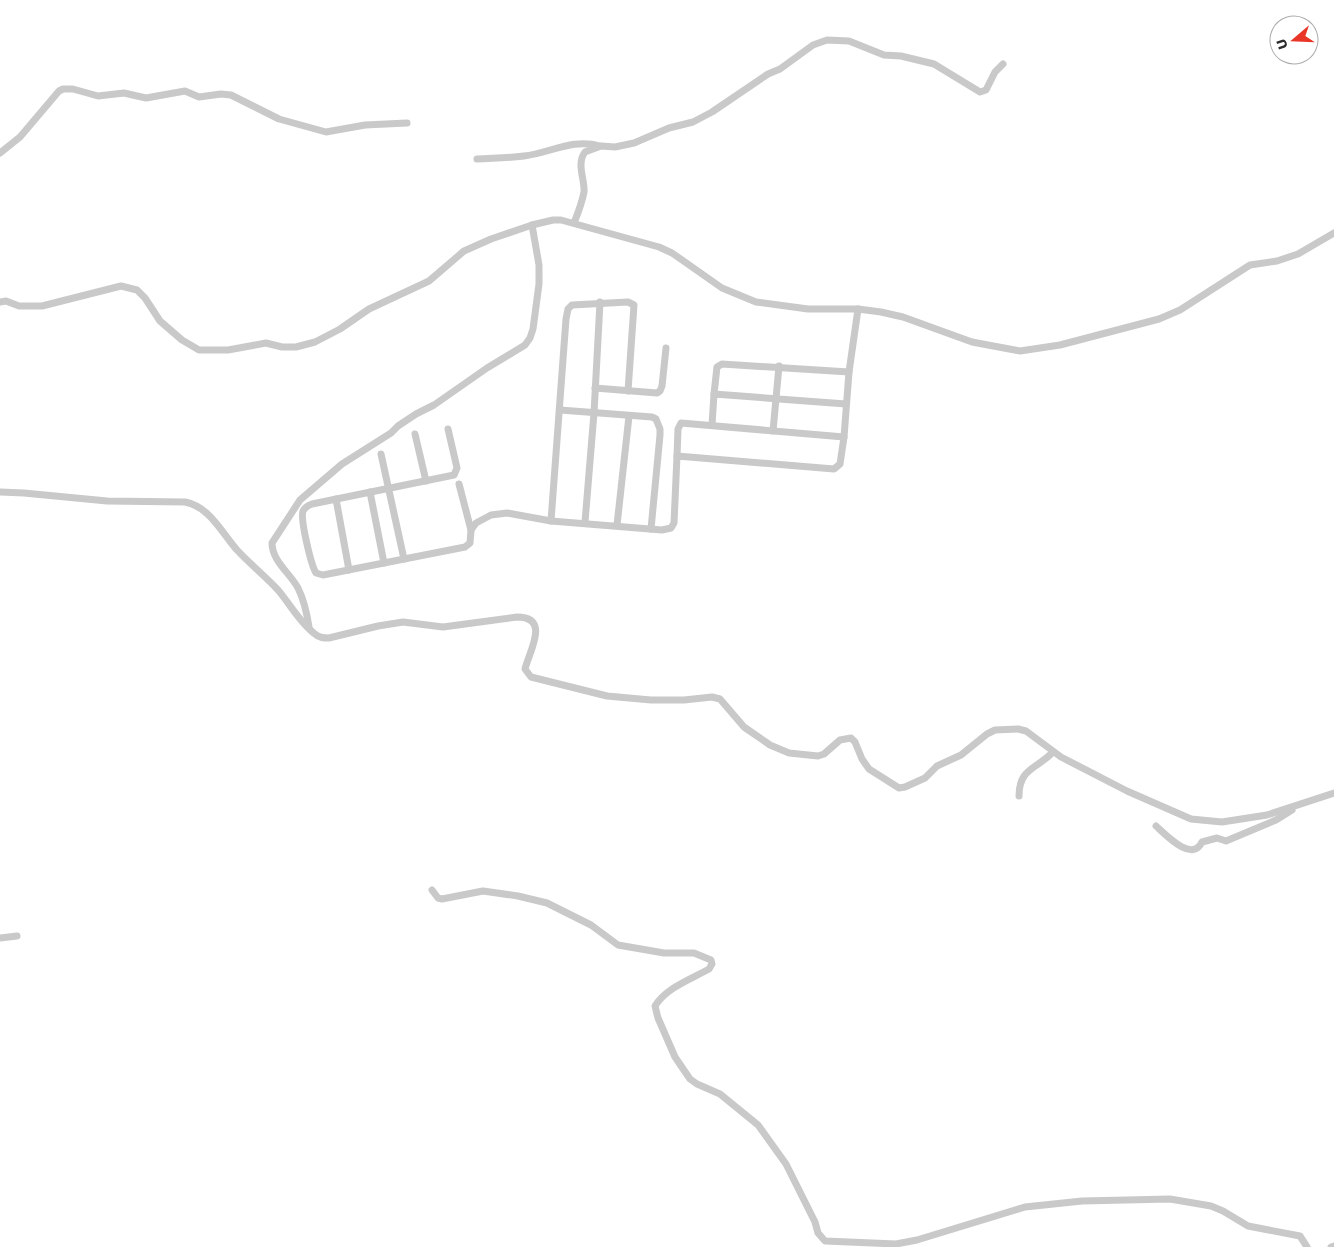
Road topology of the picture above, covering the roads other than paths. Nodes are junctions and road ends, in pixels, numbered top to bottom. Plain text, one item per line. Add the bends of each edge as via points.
1 (1003, 64) dead end
2 (407, 123) dead end
3 (601, 146) junction
4 (0, 153) edge
5 (477, 159) dead end
6 (574, 223) junction
7 (532, 225) junction
8 (1334, 233) edge
9 (0, 302) edge
10 (600, 302) junction
11 (858, 308) junction
12 (666, 348) dead end
13 (779, 366) junction
14 (849, 372) junction
15 (595, 388) junction
16 (628, 391) junction
17 (714, 394) junction
18 (776, 399) junction
19 (846, 404) junction
20 (560, 410) junction
21 (594, 412) junction
22 (628, 416) junction
23 (712, 425) junction
24 (448, 429) dead end
25 (773, 431) junction
26 (415, 434) dead end
27 (844, 437) junction
28 (381, 454) dead end
29 (677, 456) junction
30 (426, 481) junction
31 (458, 484) dead end
32 (389, 489) junction
33 (0, 492) edge
34 (370, 492) junction
35 (336, 499) junction
36 (551, 521) junction
37 (585, 522) junction
38 (617, 525) junction
39 (651, 529) junction
40 (471, 530) junction
41 (404, 559) junction
42 (384, 563) junction
43 (349, 570) junction
44 (310, 628) junction
45 (1053, 752) junction
46 (1334, 793) edge
47 (1019, 796) dead end
48 (1293, 807) junction
49 (1156, 826) dead end
50 (432, 890) dead end
51 (17, 936) dead end
52 (0, 938) edge
53 (1307, 1247) edge

1 - 3 street via 986,90 980,92 934,64 901,56 884,56 849,42 827,40 813,45 698,120 634,143
2 - 4 street via 356,126 326,132 279,119 231,95 199,98 185,91 146,98 124,93 98,96 68,88 59,91 20,137
3 - 5 street via 578,143 525,156
3 - 6 street via 584,152 582,156 584,191
6 - 7 street via 553,220
6 - 11 street via 659,247 722,288 756,302 808,309
7 - 9 street via 464,251 429,281 369,309 315,342 296,347 266,343 228,350 199,350 170,331 145,298 129,287 121,286 42,306
7 - 44 street via 539,284 533,329 525,345 342,464 300,500 272,543 277,559 298,588
8 - 11 street via 1298,254 1250,265 1180,310 1159,319 1039,350 1020,351 980,344 903,317
10 - 15 street
10 - 16 street via 634,305
10 - 20 street via 575,304 568,309
11 - 14 street
12 - 16 street via 660,391
13 - 14 street
13 - 17 street via 719,364
13 - 18 street
14 - 19 street
15 - 16 street
15 - 21 street
17 - 18 street
17 - 23 street
18 - 19 street
18 - 25 street
19 - 27 street
20 - 21 street
20 - 36 street
21 - 22 street
21 - 37 street
22 - 38 street
22 - 39 street via 656,419 660,429
23 - 25 street
23 - 29 street via 681,423
24 - 30 street via 456,473
25 - 27 street
26 - 30 street
27 - 29 street via 840,464 834,469
28 - 32 street
29 - 39 street via 673,527
30 - 32 street
31 - 40 street
32 - 34 street
32 - 41 street
33 - 44 street via 196,505 265,575
34 - 35 street
34 - 42 street
35 - 43 street
35 - 43 street via 312,504 303,511 310,560 319,575
36 - 37 street
36 - 40 street via 501,514 482,519
37 - 38 street
38 - 39 street
40 - 41 street via 467,546
41 - 42 street
42 - 43 street
44 - 45 street via 316,636 329,638 403,622 443,627 526,618 536,628 525,669 531,677 607,696 651,700 720,699 744,727 789,754 818,756 840,740 851,738 869,769 899,788 925,778 938,766 962,754 995,730 1026,731
45 - 47 street via 1026,771 1020,783
45 - 48 street via 1127,791 1190,819 1222,822
46 - 48 street
48 - 49 street via 1276,820 1226,841 1215,838 1202,842 1194,850 1178,846
50 - 53 street via 442,899 483,891 546,903 591,925 618,945 664,953 694,953 711,960 709,969 657,1002 658,1018 675,1057 690,1079 720,1094 758,1125 786,1164 816,1222 818,1233 825,1241 896,1244 1025,1207 1082,1201 1170,1199 1211,1206 1248,1226 1300,1236
51 - 52 street

